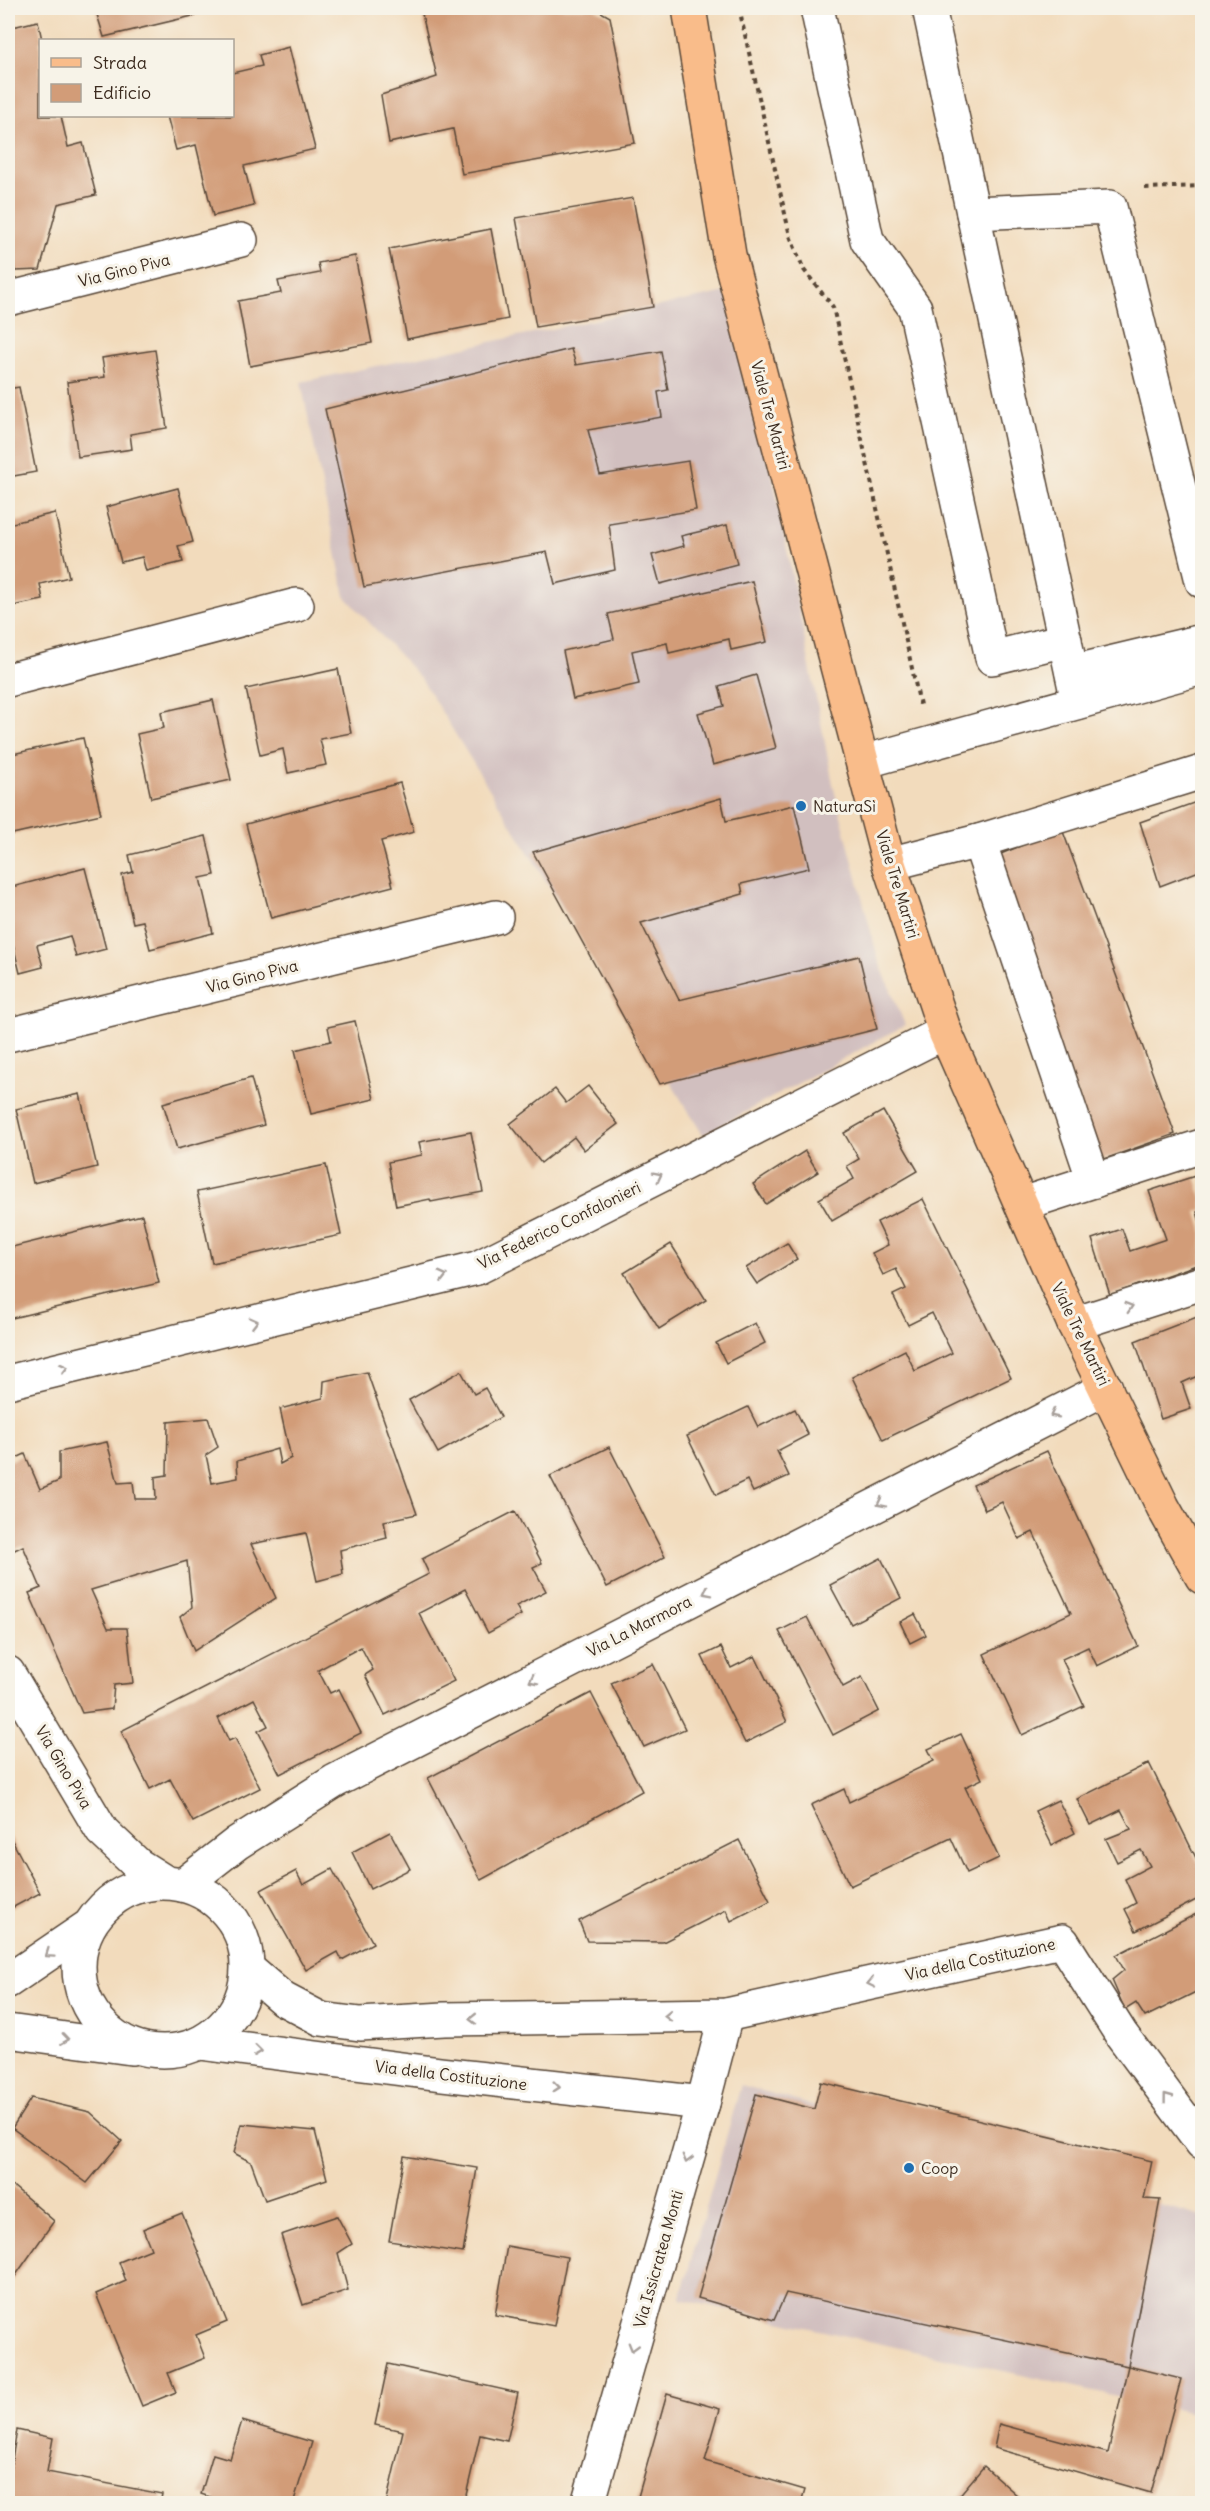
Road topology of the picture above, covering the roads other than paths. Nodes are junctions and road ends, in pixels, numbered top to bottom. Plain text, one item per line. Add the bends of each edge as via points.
1 (689, 8) edge
2 (817, 8) edge
3 (929, 8) edge
4 (974, 213) junction
5 (241, 240) dead end
6 (8, 299) edge
7 (1203, 581) edge
8 (297, 605) dead end
9 (1065, 640) junction
10 (1203, 641) edge
11 (1203, 668) edge
12 (8, 680) edge
13 (1075, 687) junction
14 (863, 762) junction
15 (1203, 772) edge
16 (979, 842) junction
17 (889, 864) junction
18 (496, 917) dead end
19 (945, 1032) junction
20 (8, 1035) edge
21 (1203, 1146) edge
22 (1094, 1181) junction
23 (1022, 1204) junction
24 (1203, 1283) edge
25 (1074, 1324) junction
26 (8, 1382) edge
27 (1106, 1388) junction
28 (1194, 1544) edge
29 (1203, 1577) edge
30 (8, 1673) edge
31 (102, 1831) junction
32 (174, 1883) junction
33 (97, 1917) junction
34 (248, 1969) junction
35 (8, 1980) edge
36 (726, 2015) junction
37 (8, 2031) edge
38 (200, 2043) junction
39 (153, 2051) junction
40 (703, 2103) junction
41 (1203, 2144) edge
42 (588, 2504) edge

1 - 14 main road, Viale Tre Martiri via 729,255
2 - 9 street via 867,240 915,308 993,658
3 - 4 street
4 - 7 street via 1110,207
4 - 9 street
5 - 6 street, Via Gino Piva
8 - 12 street
9 - 13 street
10 - 13 street
11 - 13 street
13 - 14 street via 964,734
14 - 17 main road, Viale Tre Martiri
15 - 16 street
16 - 17 street
16 - 22 street
17 - 19 main road, Viale Tre Martiri
18 - 20 street, Via Gino Piva
19 - 23 main road, Viale Tre Martiri
26 -> 19 street, Via Federico Confalonieri via 477,1268
21 - 22 street
22 - 23 street
23 - 25 main road, Viale Tre Martiri
25 -> 24 street
25 - 27 main road, Viale Tre Martiri
27 - 28 main road, Viale Tre Martiri
27 -> 32 street, Via La Marmora via 335,1781
28 - 29 main road, Viale Tre Martiri
30 - 31 street, Via Gino Piva
31 - 32 street via 138,1865
31 - 33 street via 109,1873
32 - 33 street via 142,1885 122,1894
32 - 34 street via 209,1896 230,1915 244,1941
33 -> 35 street
33 - 39 street via 80,1952 80,1979 88,2006 105,2028 127,2043
36 -> 34 street via 360,2024 321,2019 283,2000
34 - 38 street via 244,1992 234,2013
36 - 40 street, Via Issicratea Monti
41 -> 36 street, Via della Costituzione via 1121,2034 1062,1941
37 -> 39 street
38 - 39 street via 177,2050
38 -> 40 street, Via della Costituzione
40 -> 42 street, Via Issicratea Monti

